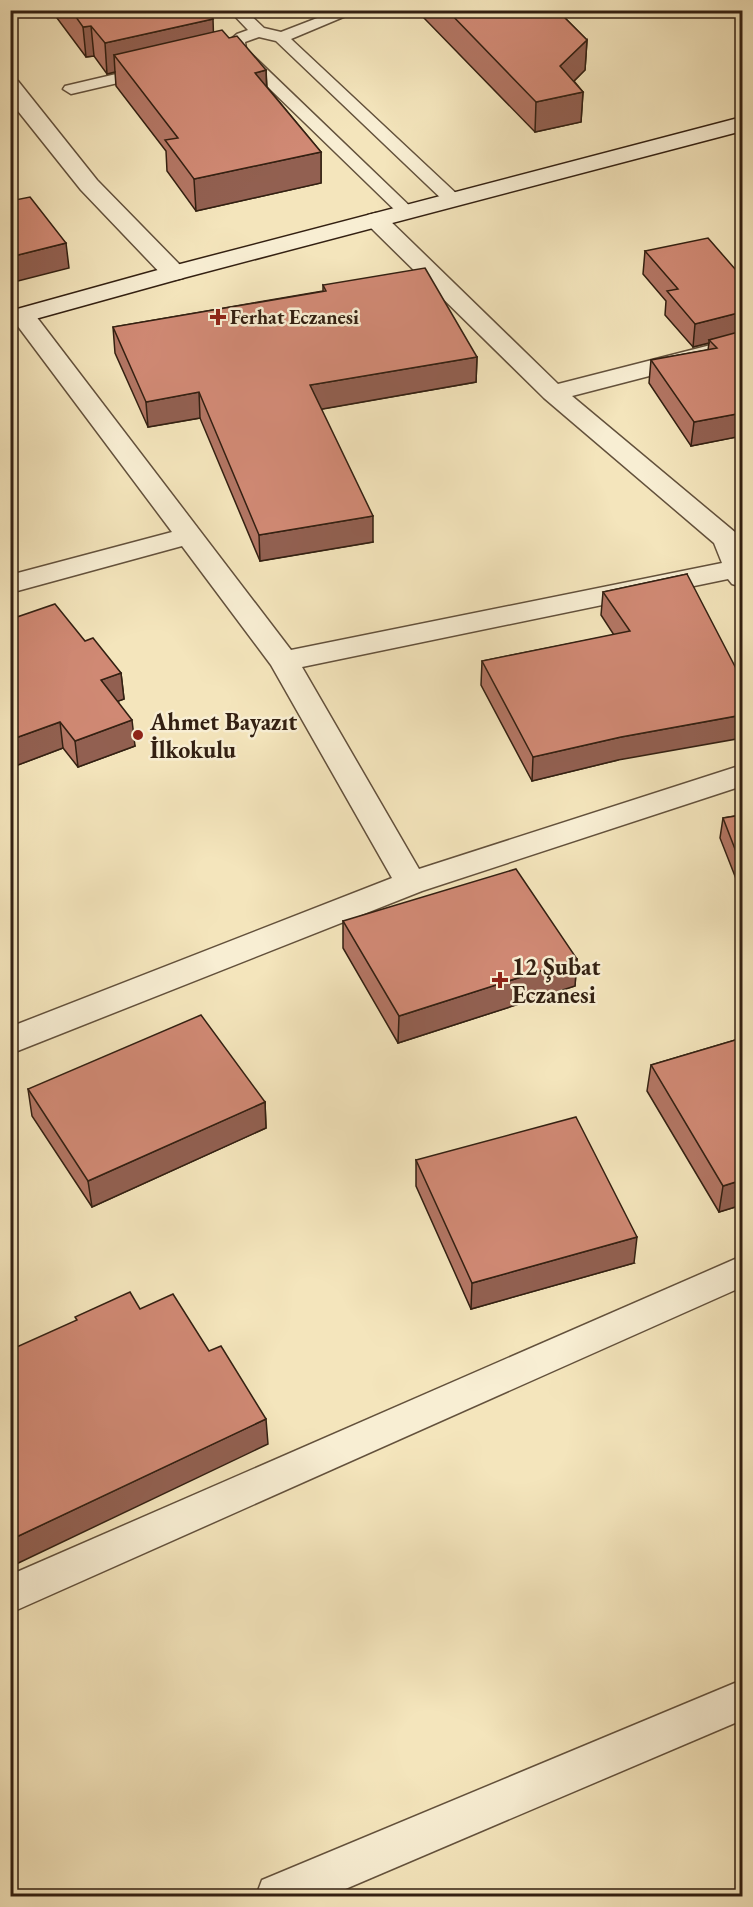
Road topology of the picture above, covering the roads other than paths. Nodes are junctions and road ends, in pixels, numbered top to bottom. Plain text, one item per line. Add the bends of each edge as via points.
1 (236, 10) edge
2 (353, 10) edge
3 (259, 32) junction
4 (281, 38) junction
5 (161, 68) edge
6 (10, 86) edge
7 (71, 89) dead end
8 (742, 124) edge
9 (453, 200) junction
10 (407, 212) junction
11 (376, 220) junction
12 (174, 273) junction
13 (17, 317) edge
14 (742, 344) edge
15 (553, 393) junction
16 (187, 536) junction
17 (734, 538) edge
18 (741, 573) edge
19 (10, 585) edge
20 (284, 661) junction
21 (742, 775) edge
22 (411, 883) junction
23 (10, 1041) edge
24 (742, 1270) edge
25 (10, 1595) edge
26 (742, 1700) edge
27 (278, 1896) edge

1 - 3 lane
2 - 4 lane
3 - 4 lane
3 - 10 lane via 244,35 233,51
4 - 9 lane
5 - 7 lane
6 - 12 street via 89,185
8 - 9 street
9 - 10 street
10 - 11 street
11 - 12 street
11 - 15 street
12 - 13 street
13 - 16 street
14 - 15 street
15 - 17 street
16 - 19 street
16 - 20 street
17 - 18 street
18 - 20 street
20 - 22 street
21 - 22 street
22 - 23 street
24 - 25 street
26 - 27 street

